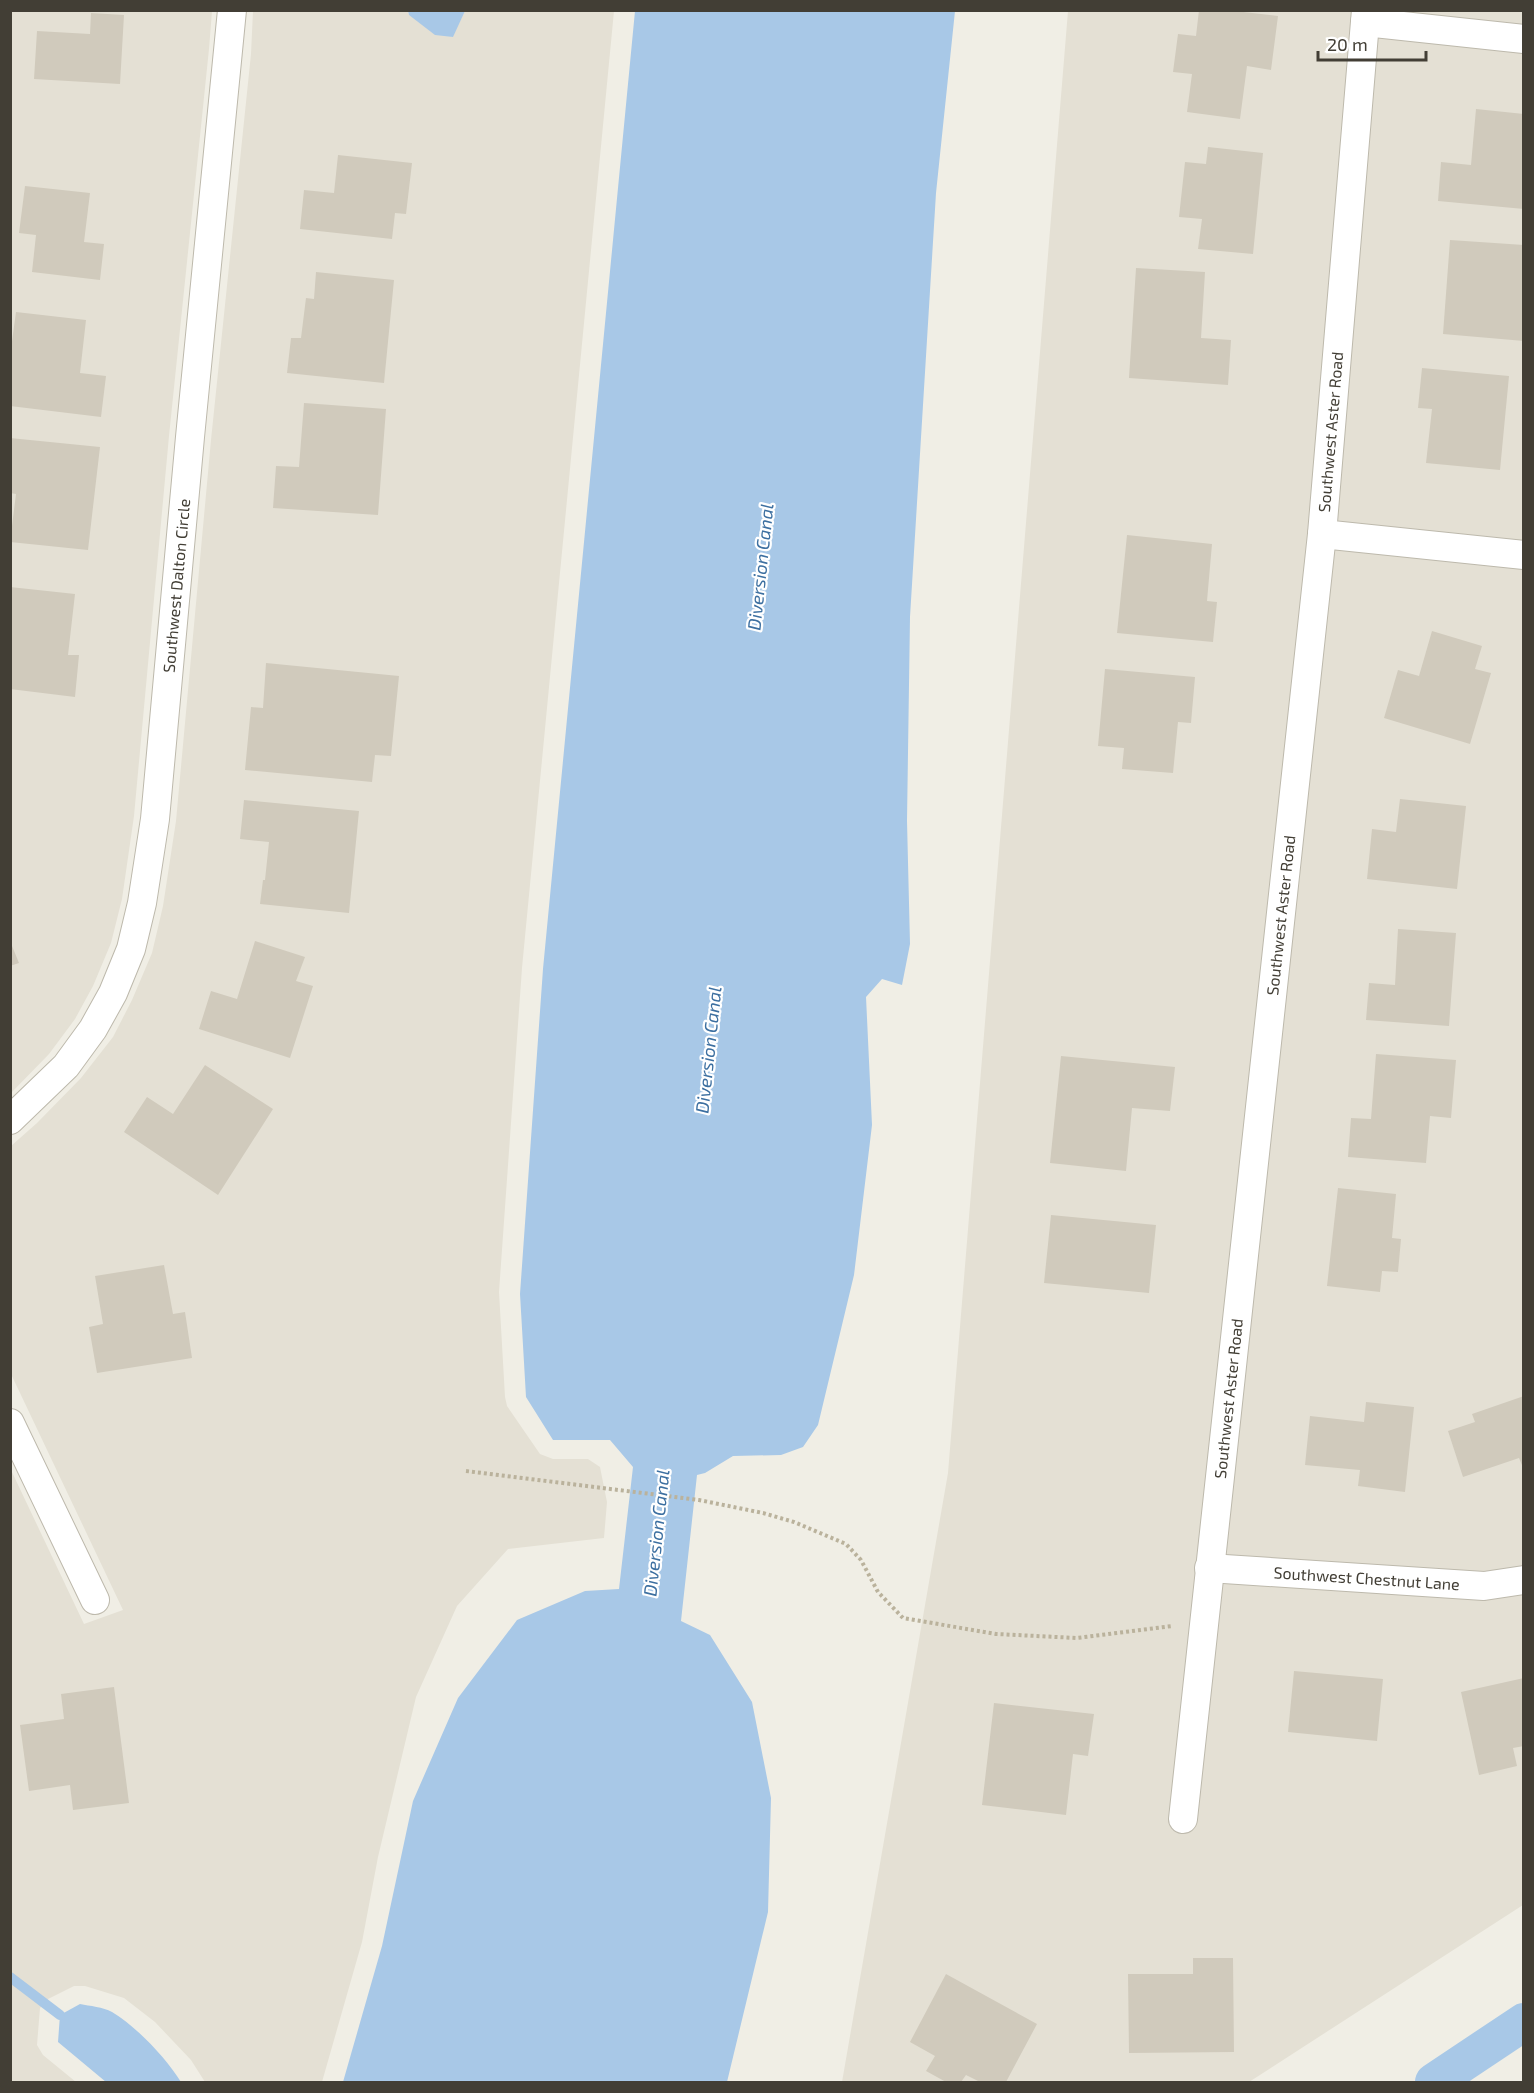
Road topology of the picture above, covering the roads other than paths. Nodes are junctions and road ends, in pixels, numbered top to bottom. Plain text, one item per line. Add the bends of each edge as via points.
1 (232, 10) edge
2 (1366, 16) edge
3 (1524, 39) edge
4 (1322, 534) junction
5 (1524, 555) edge
6 (10, 1120) edge
7 (10, 1423) edge
8 (1209, 1568) junction
9 (1524, 1580) edge
10 (95, 1600) dead end
11 (1183, 1820) dead end

1 - 6 street, Southwest Dalton Circle via 155,819 142,903 131,948 93,1029 66,1065
2 - 3 street
2 - 4 street, Southwest Aster Road
4 - 5 street
4 - 8 street, Southwest Aster Road
7 - 10 street
8 - 9 street, Southwest Chestnut Lane via 1484,1586
8 - 11 street, Southwest Aster Road

